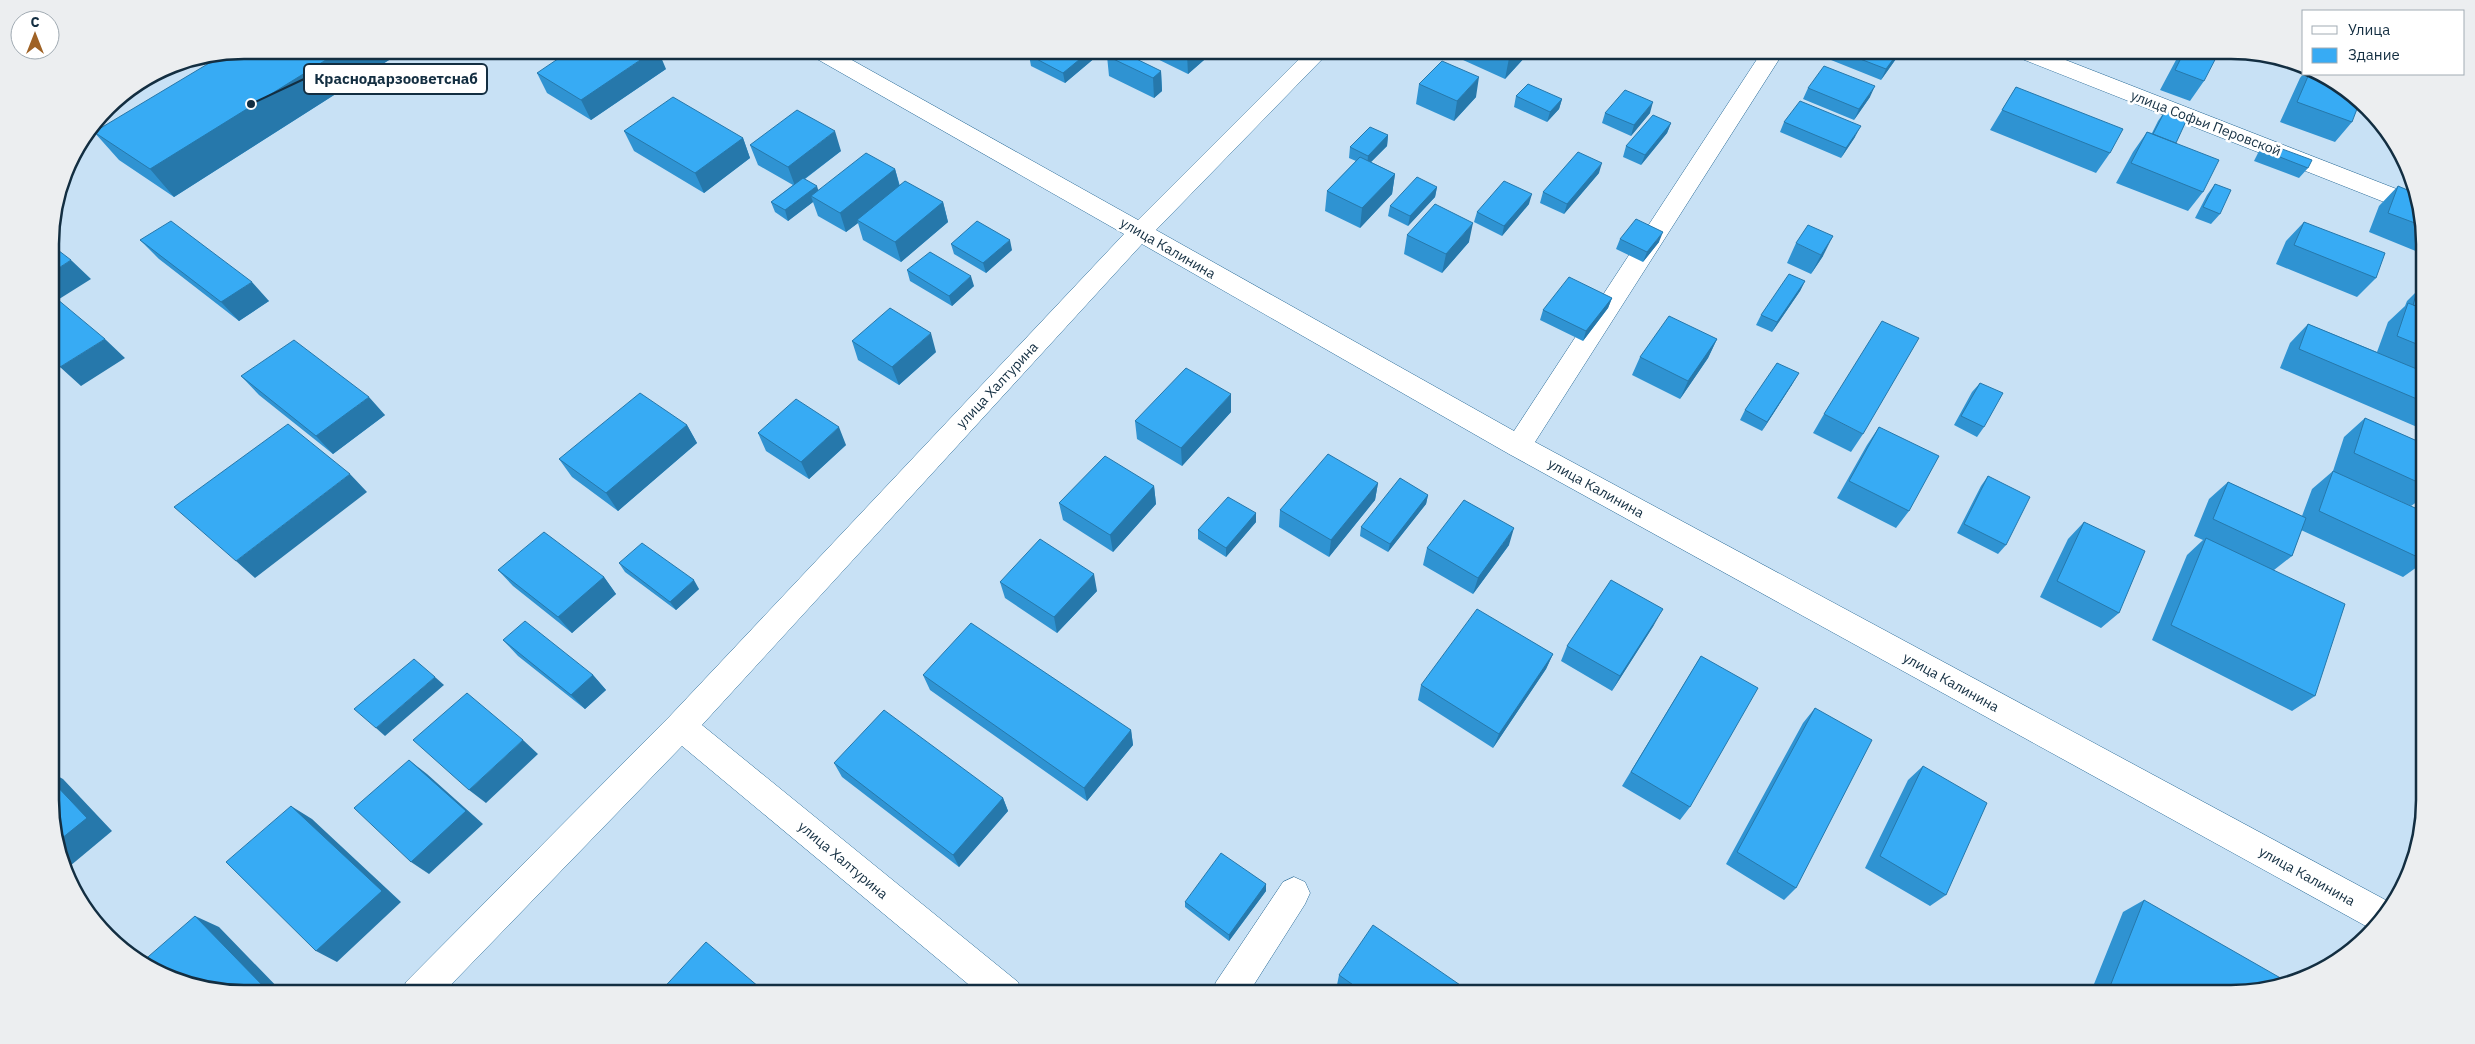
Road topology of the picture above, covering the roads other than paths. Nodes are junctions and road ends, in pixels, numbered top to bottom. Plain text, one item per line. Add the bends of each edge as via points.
1 (834, 59) edge
2 (1311, 59) edge
3 (1768, 59) edge
4 (2043, 59) edge
5 (2412, 204) edge
6 (1140, 232) junction
7 (1518, 446) junction
8 (681, 726) junction
9 (1294, 892) dead end
10 (2377, 914) edge
11 (427, 985) edge
12 (995, 985) edge
13 (1234, 985) edge

1 - 6 street, улица Калинина
2 - 6 street, улица Халтурина
3 - 7 street
4 - 5 street, улица Софьи Перовской
6 - 7 street, улица Калинина
6 - 8 street, улица Халтурина
7 - 10 street, улица Калинина
8 - 11 street, улица Халтурина
8 - 12 street, улица Халтурина
9 - 13 street

